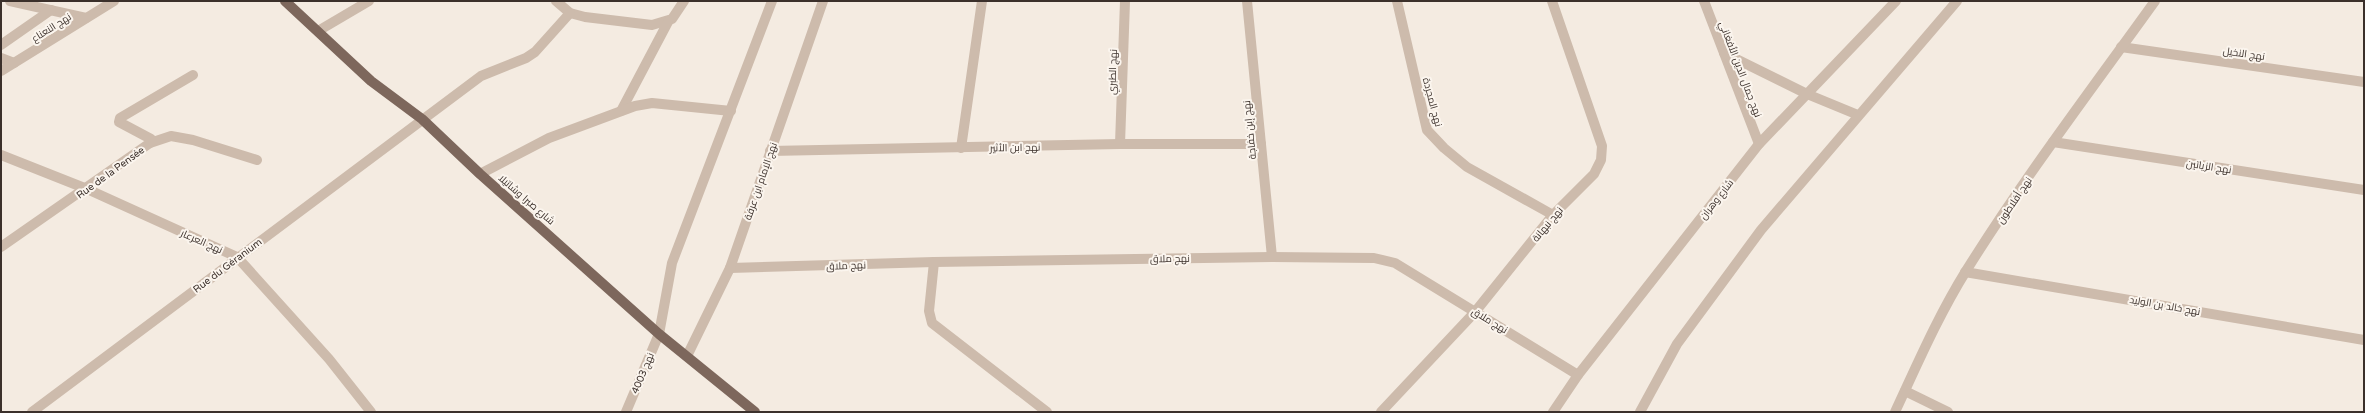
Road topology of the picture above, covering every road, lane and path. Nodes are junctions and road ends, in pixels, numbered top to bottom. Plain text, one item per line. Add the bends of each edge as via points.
1 (10, 1) edge
2 (114, 1) edge
3 (285, 1) edge
4 (369, 1) edge
5 (556, 1) edge
6 (684, 1) edge
7 (772, 1) edge
8 (823, 1) edge
9 (982, 1) edge
10 (1125, 1) edge
11 (1247, 1) edge
12 (1397, 1) edge
13 (1552, 1) edge
14 (1704, 1) edge
15 (1896, 1) edge
16 (1957, 1) edge
17 (2155, 1) edge
18 (51, 10) junction
19 (570, 13) junction
20 (86, 18) junction
21 (668, 22) junction
22 (318, 31) junction
23 (1, 45) edge
24 (2121, 47) junction
25 (1724, 53) junction
26 (1, 58) edge
27 (14, 63) junction
28 (1, 71) edge
29 (193, 75) dead end
30 (2364, 82) edge
31 (1807, 94) junction
32 (621, 111) junction
33 (731, 111) junction
34 (1858, 115) junction
35 (422, 119) junction
36 (2053, 142) junction
37 (150, 143) junction
38 (1120, 144) junction
39 (1261, 144) junction
40 (1759, 144) junction
41 (961, 148) junction
42 (770, 151) junction
43 (1, 155) edge
44 (257, 160) dead end
45 (480, 174) junction
46 (87, 189) junction
47 (2364, 190) edge
48 (1553, 215) junction
49 (1, 247) edge
50 (237, 257) junction
51 (1272, 257) junction
52 (934, 262) junction
53 (730, 268) junction
54 (1965, 272) junction
55 (1476, 312) junction
56 (659, 334) junction
57 (2364, 340) edge
58 (687, 356) junction
59 (1578, 375) junction
60 (1905, 391) junction
61 (32, 412) edge
62 (371, 412) edge
63 (626, 412) edge
64 (755, 412) edge
65 (1047, 412) edge
66 (1381, 412) edge
67 (1553, 412) edge
68 (1640, 412) edge
69 (1895, 412) edge
70 (1948, 412) edge

1 - 18 street
2 - 20 street, نهج النعناع
3 - 22 main road, شارع صبرا وشاتيلا
4 - 22 street
5 - 19 street
6 - 21 street
7 - 33 street, نهج 4003
8 - 42 street, نهج الإمام ابن عرفة
9 - 41 street
10 - 38 street, نهج الطبري
11 - 39 street, نهج إبن خفاجة
12 - 48 street, نهج المجردة via 1427,130 1468,167
13 - 48 street, نهج نبهانة via 1602,146 1601,160 1594,174
14 - 25 street, نهج جمال الدين الأفغاني
15 - 31 street, شارع وهران
16 - 34 street
17 - 24 street, نهج أفلاطون
18 - 20 street
18 - 23 street
19 - 21 street via 652,25
19 - 35 street, Rue du Géranium via 535,52 481,76
20 - 27 street, نهج النعناع
21 - 32 street
22 - 35 main road, شارع صبرا وشاتيلا via 371,80
24 - 30 street, نهج النخيل
24 - 36 street, نهج أفلاطون
25 - 31 street
25 - 40 street, نهج جمال الدين الأفغاني
26 - 27 street
27 - 28 street, نهج النعناع
29 - 37 street, Rue de la Pensée via 120,118 119,122 147,136 151,139
31 - 34 street
31 - 40 street, شارع وهران
32 - 33 street via 652,103
32 - 45 street via 549,138
33 - 56 street, نهج 4003 via 672,263
34 - 68 street via 1742,255 1677,344
35 - 45 main road, شارع صبرا وشاتيلا
35 - 50 street, Rue du Géranium
36 - 47 street, نهج الزياتين
36 - 54 street, نهج أفلاطون
37 - 44 street via 171,136 193,140
37 - 46 street, Rue de la Pensée
38 - 39 street, نهج ابن الأثير
38 - 41 street, نهج ابن الأثير
39 - 51 street, نهج إبن خفاجة
40 - 59 street, شارع وهران
41 - 42 street, نهج ابن الأثير
42 - 53 street, نهج الإمام ابن عرفة
43 - 46 street, نهج العرعار
45 - 56 main road, شارع صبرا وشاتيلا
46 - 49 street, Rue de la Pensée
46 - 50 street, نهج العرعار
48 - 55 street, نهج نبهانة
50 - 61 street, Rue du Géranium
50 - 62 street, نهج العرعار via 329,359
51 - 52 street, نهج ملاق
51 - 55 street, نهج ملاق via 1386,260
52 - 53 street, نهج ملاق
52 - 65 street via 929,310 932,323
53 - 58 street, نهج الإمام ابن عرفة
54 - 57 street, نهج خالد بن الوليد
54 - 60 street, نهج أفلاطون
55 - 59 street, نهج ملاق
55 - 66 street, نهج نبهانة
56 - 58 main road, شارع صبرا وشاتيلا
56 - 63 street, نهج 4003
58 - 64 main road, شارع صبرا وشاتيلا
59 - 67 street, شارع وهران
60 - 69 street, نهج أفلاطون
60 - 70 street

